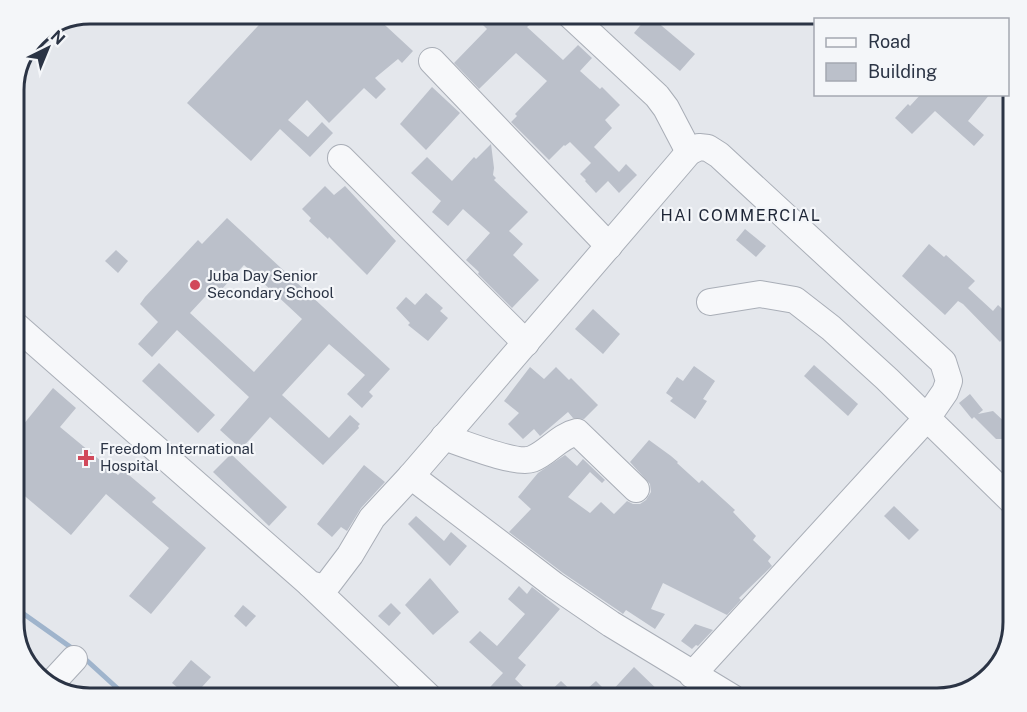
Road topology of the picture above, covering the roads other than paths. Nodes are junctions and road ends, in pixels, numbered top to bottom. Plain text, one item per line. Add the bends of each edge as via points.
1 (580, 24) edge
2 (432, 61) dead end
3 (689, 152) junction
4 (341, 158) dead end
5 (609, 246) junction
6 (710, 302) dead end
7 (24, 333) edge
8 (526, 343) junction
9 (927, 418) junction
10 (444, 437) junction
11 (411, 476) junction
12 (636, 489) dead end
13 (1003, 491) edge
14 (310, 584) junction
15 (74, 659) dead end
16 (692, 675) junction
17 (56, 678) edge
18 (419, 688) edge
19 (714, 688) edge

1 - 3 street via 657,96
2 - 5 street
3 - 5 street
3 - 9 street via 699,147 719,155 943,362 950,381
4 - 8 street
5 - 8 street
6 - 9 street via 760,294 795,300 831,328
7 - 14 street
8 - 10 street
9 - 13 street
9 - 16 street
10 - 11 street
10 - 12 street via 524,460 577,432
11 - 14 street via 372,518 328,584
11 - 16 street via 554,585
14 - 18 street
15 - 17 street
16 - 19 street

